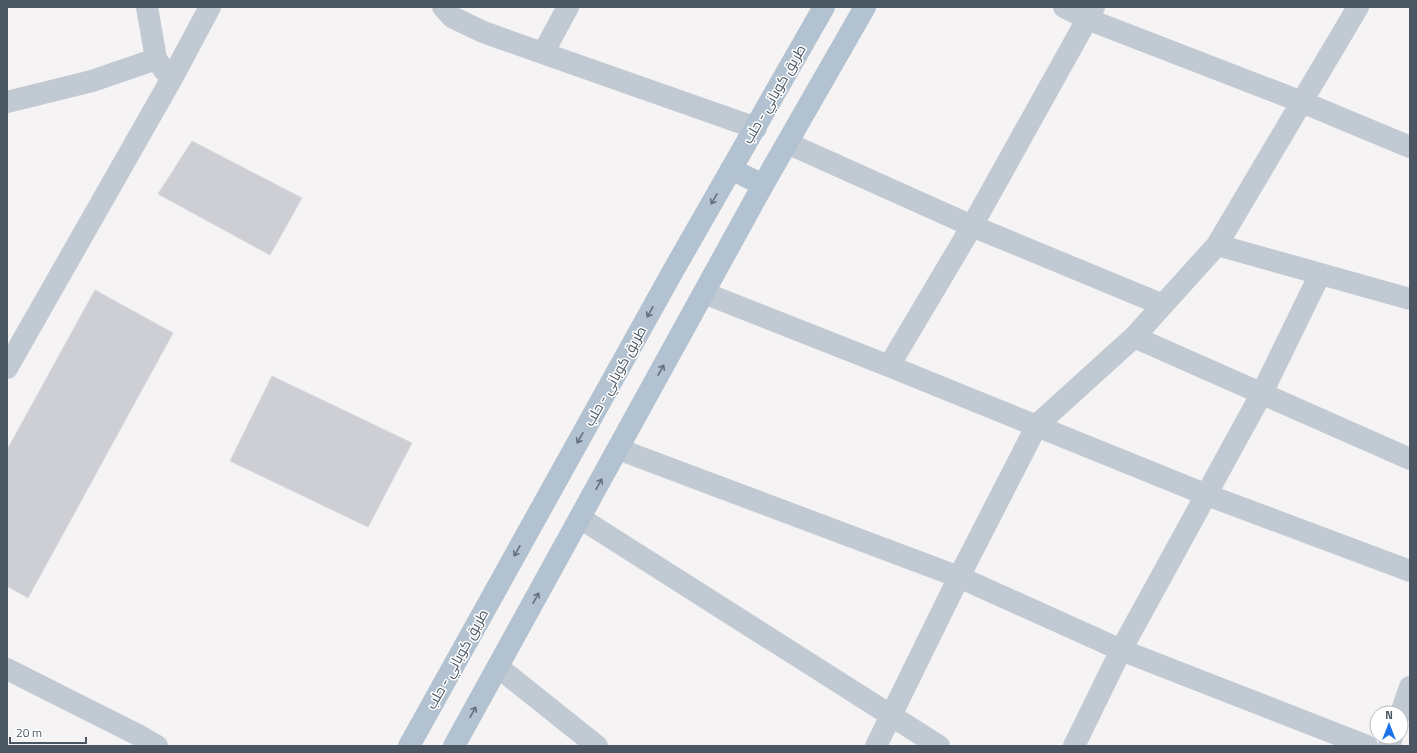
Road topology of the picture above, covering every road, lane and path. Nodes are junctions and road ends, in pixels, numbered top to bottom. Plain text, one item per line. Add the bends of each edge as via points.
1 (147, 7) edge
2 (210, 7) edge
3 (443, 7) edge
4 (568, 7) edge
5 (824, 7) edge
6 (865, 7) edge
7 (1064, 7) edge
8 (1358, 7) edge
9 (1091, 13) edge
10 (543, 53) junction
11 (156, 59) junction
12 (171, 80) junction
13 (7, 102) edge
14 (1302, 102) junction
15 (756, 128) junction
16 (787, 143) junction
17 (1410, 147) edge
18 (731, 169) junction
19 (763, 185) junction
20 (972, 226) junction
21 (1217, 245) junction
22 (1320, 274) junction
23 (704, 293) junction
24 (1410, 299) edge
25 (1163, 305) junction
26 (1134, 337) junction
27 (889, 366) junction
28 (7, 368) edge
29 (1262, 393) junction
30 (1037, 425) junction
31 (618, 449) junction
32 (1410, 459) edge
33 (1207, 495) junction
34 (580, 518) junction
35 (1410, 571) edge
36 (959, 577) junction
37 (1121, 650) junction
38 (498, 668) junction
39 (7, 669) edge
40 (1410, 687) edge
41 (1404, 705) edge
42 (892, 715) junction
43 (157, 746) edge
44 (409, 746) edge
45 (454, 746) edge
46 (597, 746) edge
47 (876, 746) edge
48 (939, 746) edge
49 (1074, 746) edge
50 (1367, 746) edge

1 - 11 street
2 - 12 street
3 - 10 street via 452,17 483,32
4 - 10 street
5 - 15 main road, طريق كوباني - حلب
6 - 16 main road
7 - 9 street
8 - 14 street
9 - 14 street
9 - 20 street
10 - 15 street
11 - 12 street
11 - 13 street via 92,81
12 - 28 street
14 - 17 street
14 - 21 street
15 - 18 main road, طريق كوباني - حلب
16 - 19 main road
16 - 20 street
18 - 19 main road
18 -> 44 main road, طريق كوباني - حلب
19 - 23 main road
20 - 25 street
20 - 27 street
21 - 22 street
21 - 25 street
22 - 24 street
22 - 29 street
23 - 27 street
31 -> 23 main road
25 - 26 street
26 - 29 street
26 - 30 street
27 - 30 street
29 - 32 street
29 - 33 street
30 - 33 street
30 - 36 street
34 -> 31 main road
31 - 36 street
33 - 35 street
33 - 37 street
38 -> 34 main road
34 - 42 street
36 - 37 street
36 - 42 street
37 - 49 street
37 - 50 street
45 -> 38 main road
38 - 46 street
39 - 43 street
40 - 41 street
42 - 47 street
42 - 48 street

